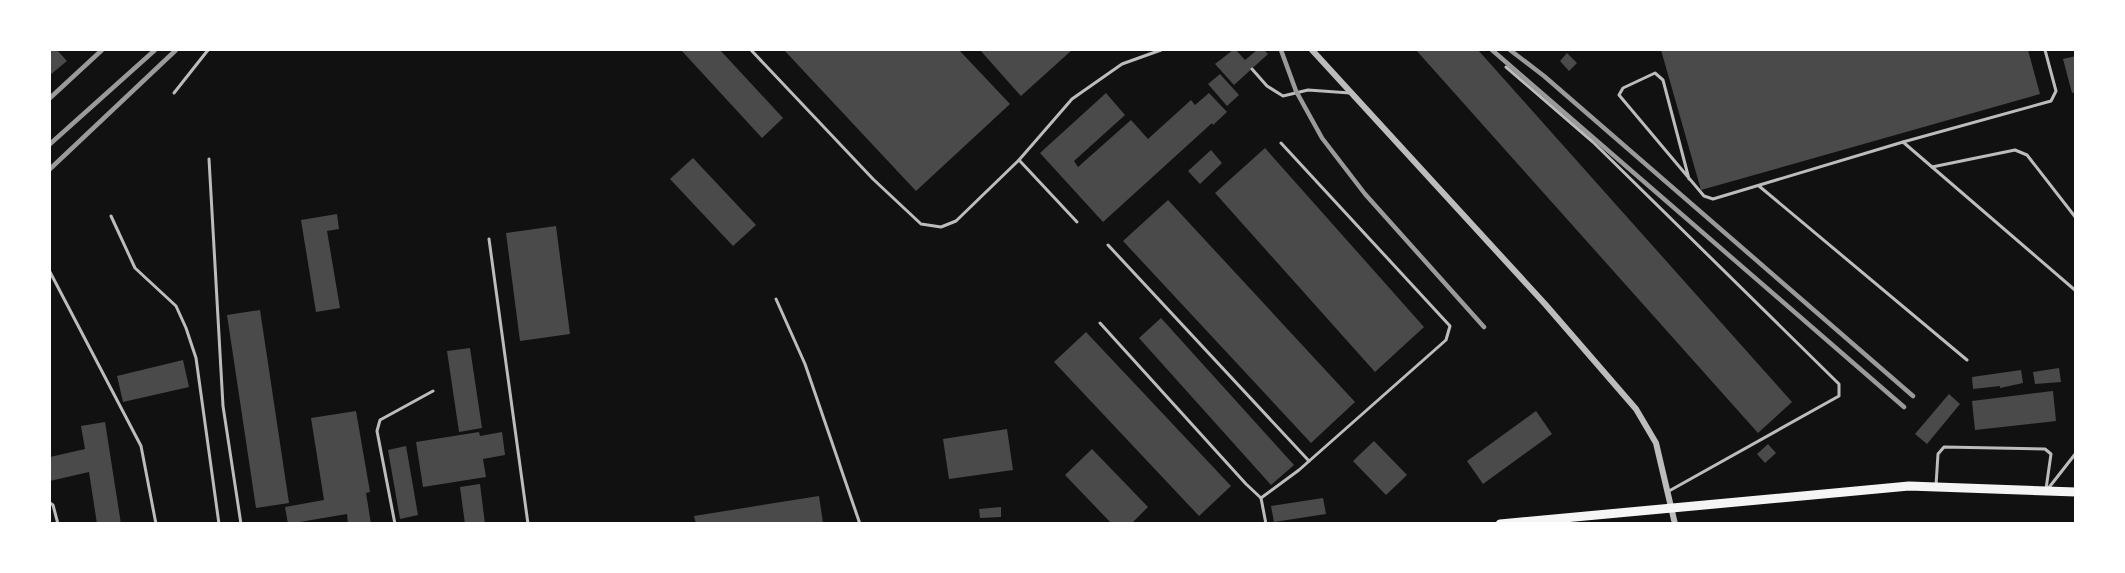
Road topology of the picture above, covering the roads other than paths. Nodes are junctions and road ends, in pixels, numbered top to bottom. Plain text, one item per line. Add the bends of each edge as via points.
1 (208, 50) edge
2 (751, 50) edge
3 (1161, 50) edge
4 (1312, 50) edge
5 (2045, 50) edge
6 (1506, 67) dead end
7 (1252, 69) dead end
8 (174, 93) dead end
9 (1352, 93) junction
10 (1903, 142) junction
11 (1281, 143) dead end
12 (209, 159) dead end
13 (1019, 160) junction
14 (1932, 167) junction
15 (1689, 179) junction
16 (1759, 185) junction
17 (111, 216) dead end
18 (2076, 219) edge
19 (1077, 222) dead end
20 (489, 239) dead end
21 (1108, 245) dead end
22 (50, 272) edge
23 (2076, 291) edge
24 (776, 299) dead end
25 (1100, 323) dead end
26 (1967, 360) dead end
27 (433, 391) dead end
28 (2076, 453) edge
29 (1309, 461) junction
30 (1936, 487) junction
31 (1669, 491) junction
32 (2046, 491) junction
33 (2076, 492) edge
34 (1261, 498) junction
35 (50, 503) edge
36 (1671, 507) junction
37 (58, 524) edge
38 (156, 524) edge
39 (219, 524) edge
40 (241, 524) edge
41 (395, 524) edge
42 (528, 524) edge
43 (860, 524) edge
44 (1266, 524) edge
45 (1500, 524) edge
46 (1675, 524) edge

1 - 8 lane
2 - 13 lane via 921,224 941,227 956,221
3 - 13 lane via 1122,64 1072,99
4 - 9 street
5 - 10 lane via 2056,91 2051,100
6 - 31 lane via 1593,142 1839,384 1839,396
7 - 9 lane via 1283,96 1308,90
9 - 31 street via 1636,409 1656,443
10 - 14 lane
10 - 16 lane
11 - 29 lane via 1450,326 1446,340
12 - 40 lane via 223,406
13 - 19 lane
14 - 18 lane via 2014,150 2027,155
14 - 23 lane
15 - 15 lane via 1619,95 1623,88 1655,73 1663,80
15 - 16 lane via 1704,196 1713,199
16 - 26 lane
17 - 39 lane via 135,268 176,306 186,328 196,358
20 - 42 lane
21 - 29 lane
22 - 38 lane via 141,446
24 - 43 lane via 805,364
25 - 34 lane
27 - 41 lane via 380,420 377,431
28 - 32 lane
29 - 34 lane
30 - 32 main road
30 - 32 lane via 1938,454 1944,447 2045,449 2051,453
30 - 36 main road via 1909,486
31 - 36 street
32 - 33 main road
34 - 44 lane
35 - 37 lane
36 - 45 main road
36 - 46 street

